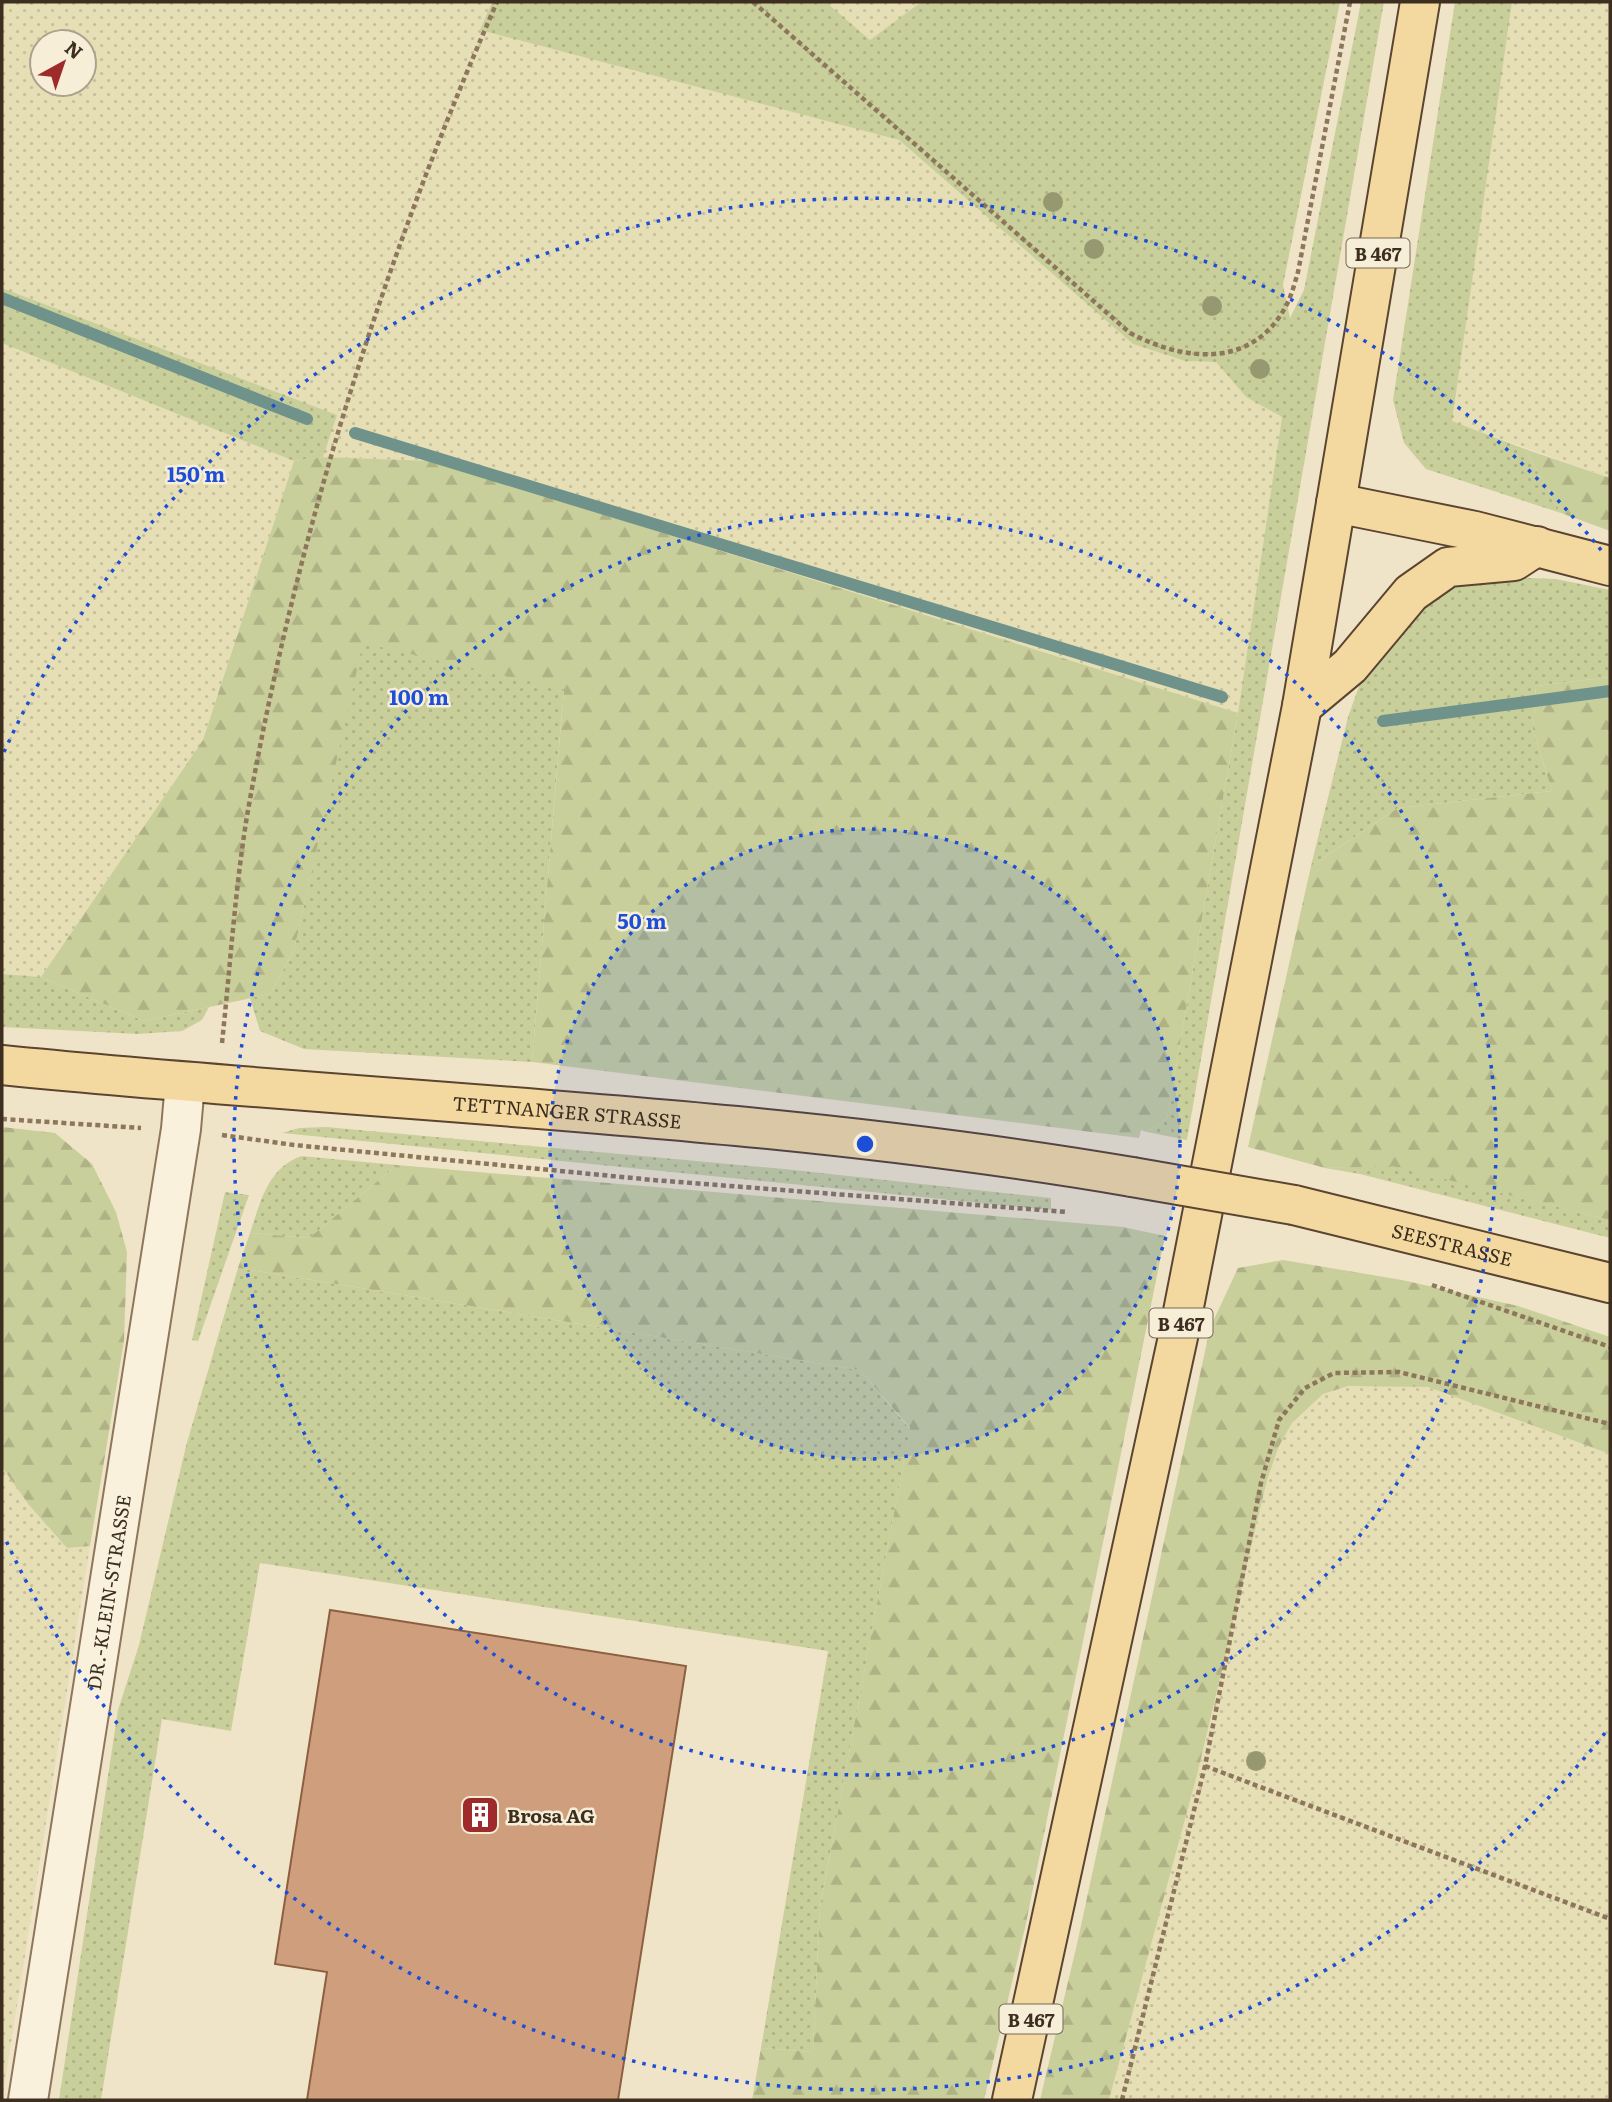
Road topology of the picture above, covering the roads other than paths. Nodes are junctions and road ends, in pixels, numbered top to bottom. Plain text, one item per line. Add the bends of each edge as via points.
1 (1420, 2) edge
2 (1336, 503) junction
3 (1537, 546) junction
4 (1610, 565) edge
5 (1302, 706) junction
6 (2, 1065) edge
7 (201, 1084) junction
8 (1294, 1205) joint
9 (1610, 1283) edge
10 (28, 2100) edge
11 (1012, 2100) edge

1 - 2 main road, B 467
2 - 3 main road
2 - 5 main road, B 467
3 - 4 main road
3 - 5 main road via 1514,561 1448,567 1412,593 1350,666
5 - 11 main road, B 467 via 1178,1337
6 - 7 main road, TETTNANGER STRASSE
7 - 8 main road, TETTNANGER STRASSE, bridge via 700,1121 1013,1157
7 - 10 street, DR.-KLEIN-STRASSE via 181,1129
8 - 9 main road, SEESTRASSE

